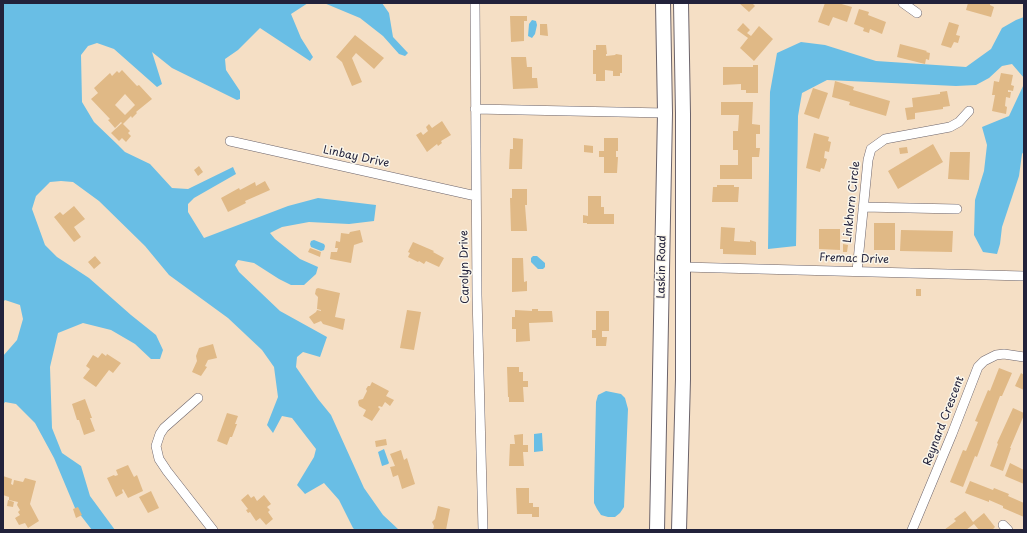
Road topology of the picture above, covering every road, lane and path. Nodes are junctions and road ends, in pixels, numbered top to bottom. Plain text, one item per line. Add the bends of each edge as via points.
1 (475, 3) edge
2 (663, 3) edge
3 (681, 3) edge
4 (903, 3) edge
5 (917, 13) dead end
6 (475, 109) junction
7 (970, 111) dead end
8 (665, 113) junction
9 (230, 141) dead end
10 (476, 196) junction
11 (863, 207) junction
12 (957, 209) dead end
13 (683, 267) junction
14 (856, 271) junction
15 (1024, 276) edge
16 (1024, 358) edge
17 (660, 379) junction
18 (683, 379) junction
19 (198, 398) dead end
20 (213, 530) edge
21 (483, 530) edge
22 (657, 530) edge
23 (679, 530) edge
24 (912, 530) edge

1 - 6 street, Carolyn Drive
2 - 8 main road, Laskin Road
3 - 13 main road, Laskin Road
4 - 5 street
6 - 8 street
6 - 10 street, Carolyn Drive
7 - 11 street, Linkhorn Circle via 950,127 885,139 871,149
8 - 17 main road, Laskin Road
9 - 10 street, Linbay Drive
10 - 21 street, Carolyn Drive
11 - 12 street
11 - 14 street, Linkhorn Circle
13 - 14 street, Fremac Drive
13 - 18 main road, Laskin Road
14 - 15 street, Fremac Drive
16 - 24 street, Reynard Crescent via 996,355 978,367
17 - 18 main road
17 - 22 main road, Laskin Road
18 - 23 main road, Laskin Road
19 - 20 street via 164,428 156,446 159,459 167,471

